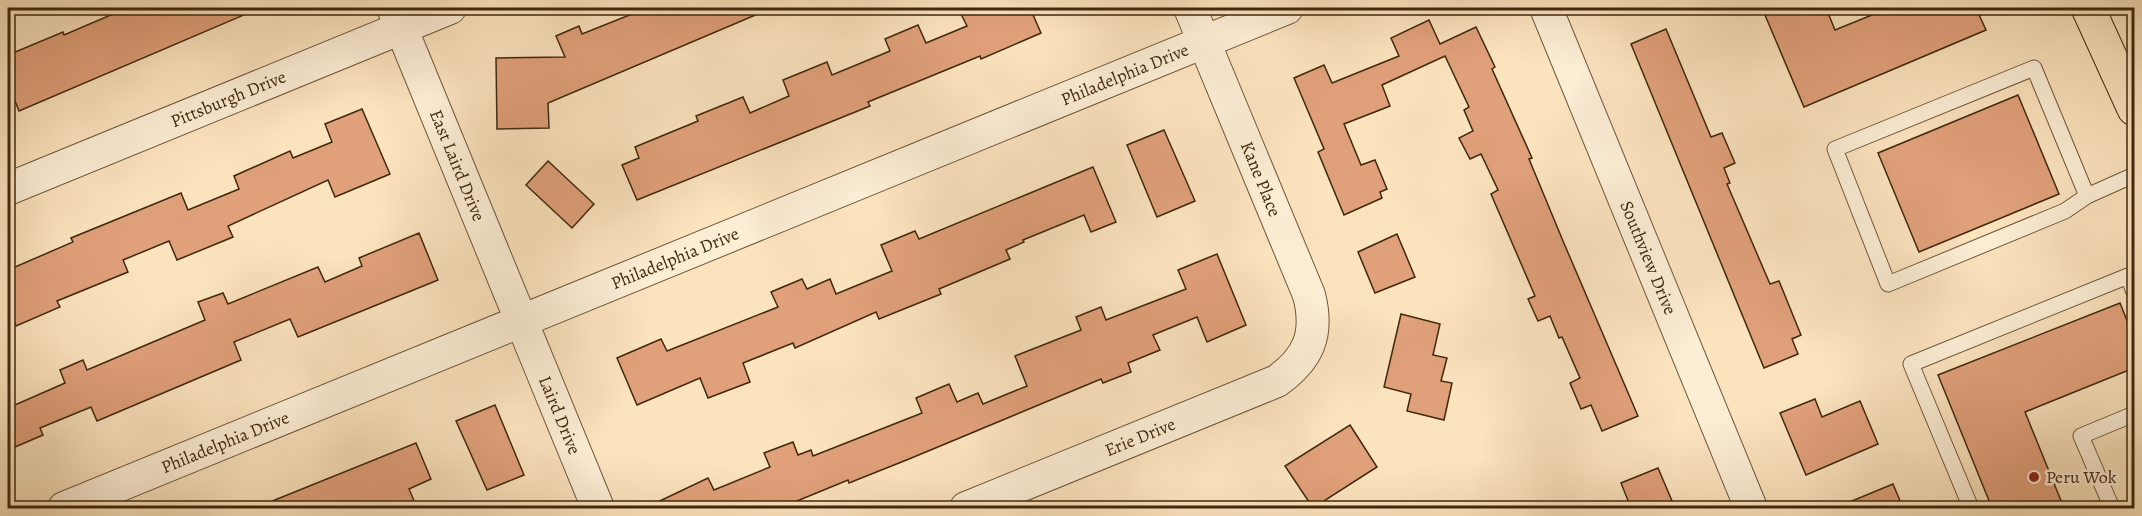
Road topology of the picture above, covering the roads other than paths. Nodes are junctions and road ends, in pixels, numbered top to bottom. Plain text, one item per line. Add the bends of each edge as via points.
1 (450, 8) edge
2 (1190, 8) edge
3 (1287, 8) edge
4 (1546, 8) edge
5 (2088, 8) edge
6 (397, 18) edge
7 (1204, 41) junction
8 (2134, 109) edge
9 (2134, 175) edge
10 (8, 189) edge
11 (2087, 196) junction
12 (2134, 292) edge
13 (521, 321) junction
14 (1306, 353) joint
15 (2134, 414) edge
16 (64, 508) edge
17 (598, 508) edge
18 (966, 508) edge
19 (1751, 508) edge
20 (1971, 508) edge
21 (2112, 508) edge

1 - 6 street, Pittsburgh Drive
2 - 7 street, Kane Place
3 - 7 street, Philadelphia Drive
4 - 19 street, Southview Drive
5 - 8 main road
6 - 10 street, Pittsburgh Drive
6 - 13 street, East Laird Drive
7 - 13 street, Philadelphia Drive
7 - 14 street, Kane Place via 1309,295 1312,334
9 - 11 lane
11 - 11 lane via 2065,211 1888,284 1835,149 2034,68
12 - 20 lane via 2128,276 1911,364
13 - 16 street, Philadelphia Drive
13 - 17 street, Laird Drive
14 - 18 street, Erie Drive via 1277,381
15 - 21 lane via 2081,436

